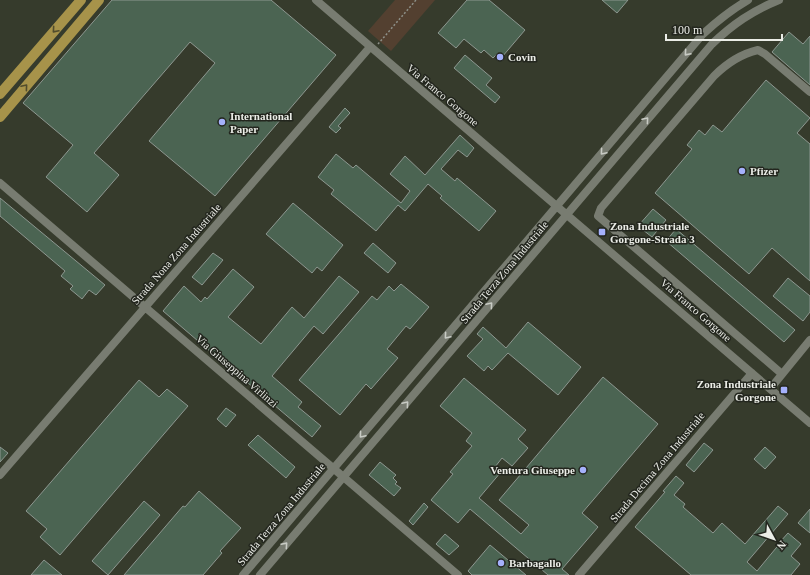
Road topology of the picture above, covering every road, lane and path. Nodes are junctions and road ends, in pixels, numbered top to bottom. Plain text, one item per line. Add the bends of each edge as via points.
1 (81, 0) edge
2 (99, 0) edge
3 (316, 0) edge
4 (416, 0) edge
5 (748, 0) edge
6 (779, 0) edge
7 (371, 48) junction
8 (810, 92) edge
9 (0, 94) edge
10 (0, 117) edge
11 (0, 184) edge
12 (557, 206) junction
13 (567, 215) junction
14 (145, 307) junction
15 (810, 340) edge
16 (752, 373) junction
17 (782, 374) junction
18 (770, 389) junction
19 (810, 423) edge
20 (334, 468) junction
21 (0, 475) edge
22 (344, 477) junction
23 (243, 575) edge
24 (260, 575) edge
25 (458, 575) edge
26 (579, 575) edge

1 -> 9 main road
10 -> 2 main road
3 - 7 street, Via Franco Gorgone
4 - 7 path
5 -> 12 street, Strada Terza Zona Industriale via 735,7 703,34
13 -> 6 street, Strada Terza Zona Industriale via 712,44 742,18
7 - 12 street, Via Franco Gorgone
7 - 14 street, Strada Nona Zona Industriale
8 - 17 street via 765,54 758,50 746,52 714,76 601,208 598,216
11 - 14 street, Via Giuseppina Virlinzi
12 - 13 street, Via Franco Gorgone
12 -> 20 street, Strada Terza Zona Industriale
13 - 16 street, Via Franco Gorgone
22 -> 13 street, Strada Terza Zona Industriale
14 - 20 street, Via Giuseppina Virlinzi
14 - 21 street, Strada Nona Zona Industriale
15 - 17 street
16 - 18 street, Via Franco Gorgone
16 - 26 street, Strada Decima Zona Industriale
17 - 18 street
18 - 19 street, Via Franco Gorgone
20 - 22 street, Via Giuseppina Virlinzi
20 - 23 street, Strada Terza Zona Industriale
24 -> 22 street, Strada Terza Zona Industriale
22 - 25 street, Via Giuseppina Virlinzi

